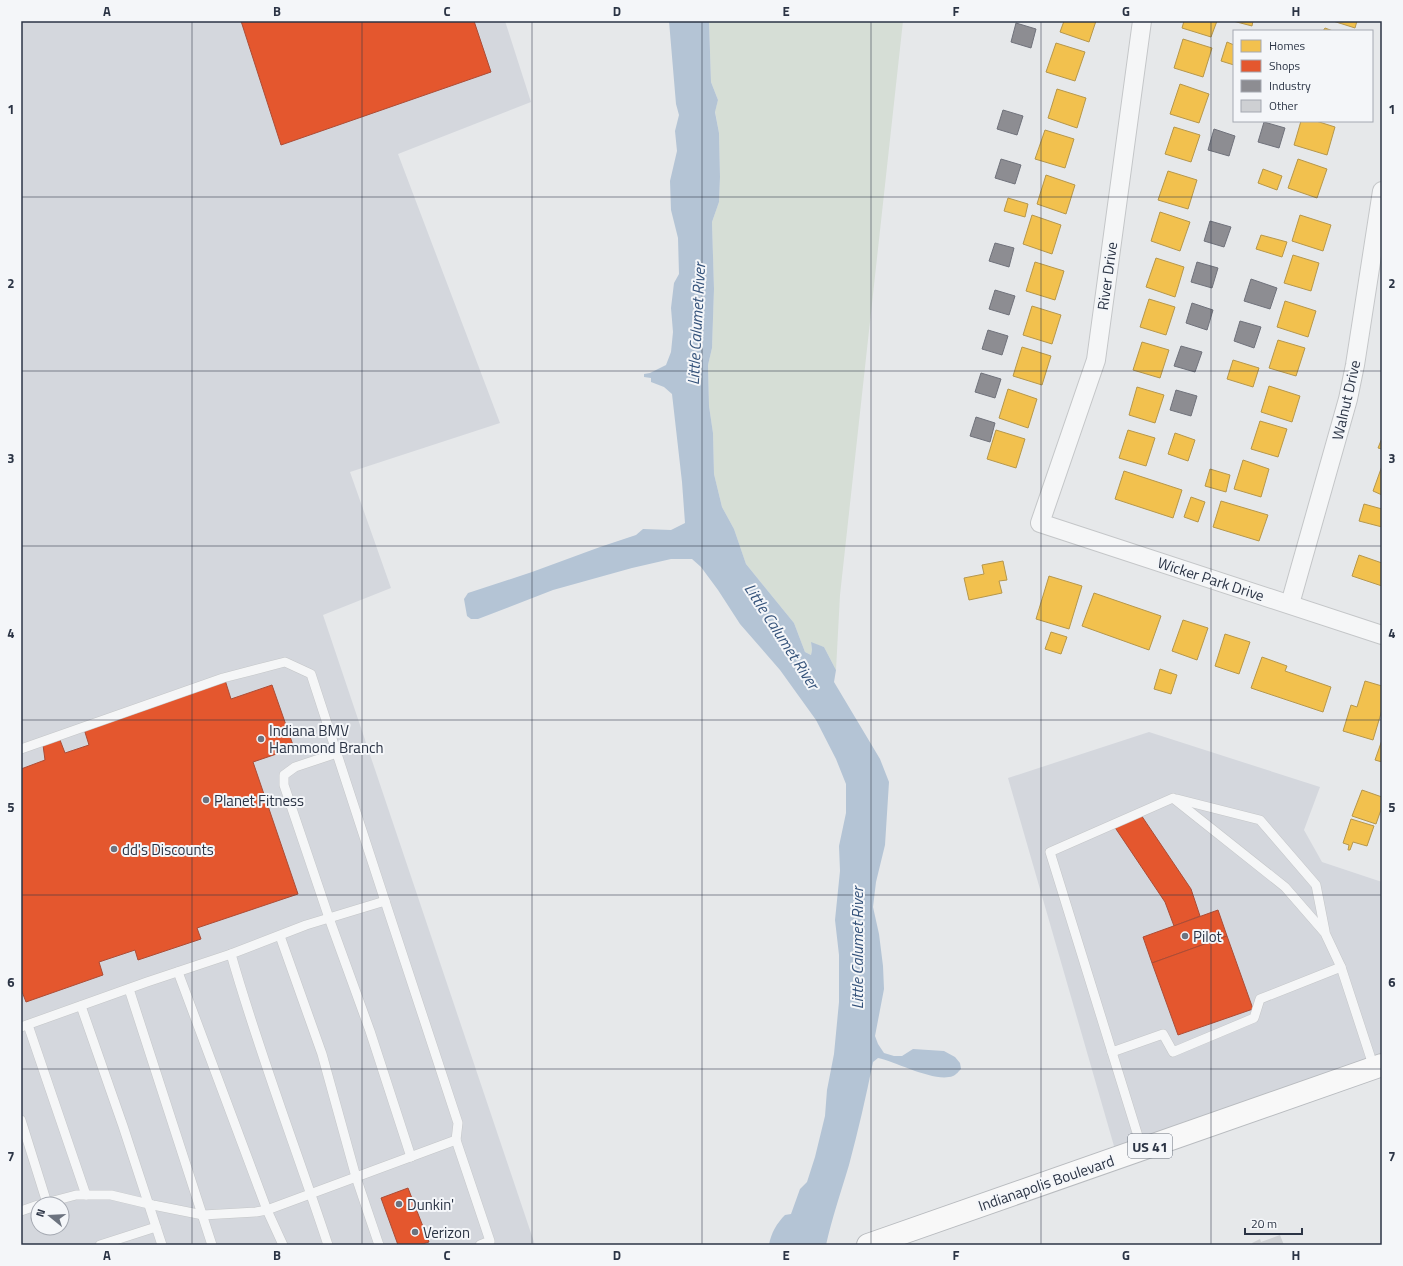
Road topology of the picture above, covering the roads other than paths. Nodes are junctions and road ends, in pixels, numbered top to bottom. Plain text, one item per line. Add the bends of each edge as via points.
1 (1142, 21) edge
2 (1382, 191) edge
3 (1040, 524) joint
4 (1290, 604) junction
5 (1382, 635) edge
6 (21, 749) edge
7 (336, 753) junction
8 (1173, 798) junction
9 (385, 901) junction
10 (329, 918) junction
11 (1325, 933) junction
12 (280, 936) junction
13 (231, 954) junction
14 (1342, 967) junction
15 (178, 972) junction
16 (129, 989) junction
17 (81, 1006) junction
18 (25, 1026) edge
19 (1112, 1052) junction
20 (1378, 1067) edge
21 (21, 1120) edge
22 (456, 1140) junction
23 (1142, 1149) junction
24 (411, 1157) junction
25 (356, 1177) junction
26 (312, 1194) junction
27 (86, 1195) junction
28 (43, 1196) edge
29 (70, 1197) edge
30 (148, 1204) junction
31 (267, 1210) junction
32 (203, 1215) junction
33 (156, 1227) junction
34 (100, 1245) edge
35 (162, 1245) edge
36 (212, 1245) edge
37 (283, 1245) edge
38 (328, 1245) edge
39 (379, 1245) edge
40 (480, 1245) edge
41 (868, 1245) edge

1 - 3 street, River Drive via 1096,360
2 - 4 street, Walnut Drive via 1348,399
3 - 4 street, Wicker Park Drive
4 - 5 street, Wicker Park Drive
6 - 7 lane via 223,678 285,662 311,674
7 - 9 lane
7 - 10 lane via 295,767 284,775 284,785
8 - 11 lane via 1285,887
8 - 11 lane via 1260,820 1316,885
8 - 19 lane via 1050,852
9 - 10 lane
9 - 22 lane via 458,1124
10 - 12 lane
10 - 24 lane via 370,1031
11 - 14 lane
12 - 13 lane
12 - 25 lane via 322,1054
13 - 15 lane
13 - 26 lane via 255,1033
14 - 19 lane via 1260,999 1254,1018 1172,1052 1163,1034
14 - 20 lane
15 - 16 lane
15 - 31 lane
16 - 17 lane
16 - 32 lane
17 - 18 lane
17 - 30 lane
18 - 27 lane
19 - 23 lane
20 - 23 highway, Indianapolis Boulevard / US 41
21 - 28 lane
22 - 24 lane
22 - 40 lane via 490,1241
23 - 41 highway, Indianapolis Boulevard / US 41
24 - 25 lane
25 - 26 lane
25 - 39 lane
26 - 31 lane
26 - 38 lane
27 - 29 lane
27 - 30 lane via 111,1195
30 - 32 lane
30 - 33 lane
31 - 32 lane
31 - 37 lane
32 - 36 lane
33 - 34 lane
33 - 35 lane

